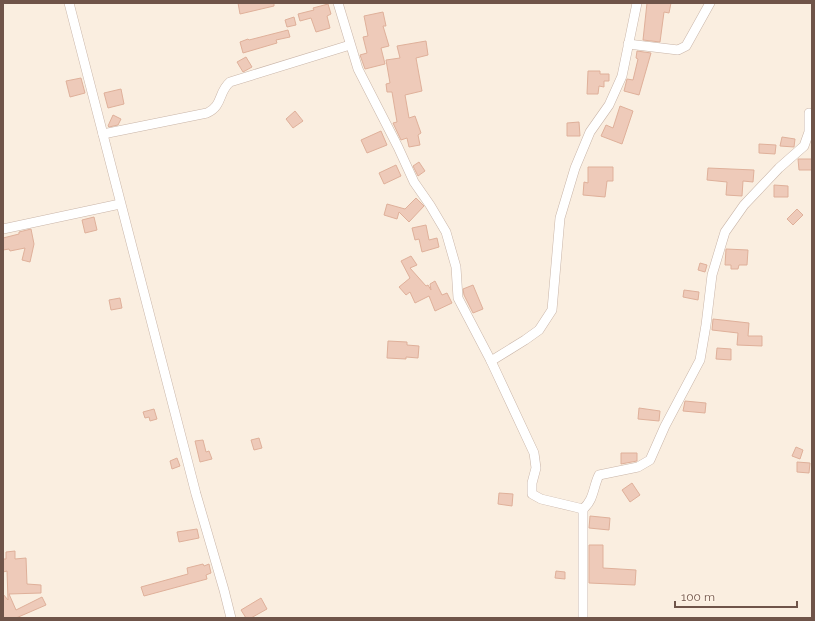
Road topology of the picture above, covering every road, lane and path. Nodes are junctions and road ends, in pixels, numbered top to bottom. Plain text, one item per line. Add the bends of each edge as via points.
1 (69, 3) edge
2 (338, 3) edge
3 (637, 3) edge
4 (710, 3) edge
5 (628, 44) junction
6 (350, 45) junction
7 (810, 112) dead end
8 (103, 134) junction
9 (120, 204) junction
10 (3, 229) edge
11 (492, 361) junction
12 (583, 509) junction
13 (231, 618) edge
14 (583, 618) edge

1 - 8 street
2 - 6 street
3 - 5 street
4 - 5 street via 686,46 678,50
5 - 11 street via 622,76 609,105 590,132 575,168 560,218 552,310 539,330
6 - 8 street via 230,82 225,86 217,105 207,113
6 - 11 street via 358,69 414,182 446,232 456,267 458,298
7 - 12 street via 809,132 804,146 744,205 724,232 712,275 700,360 650,460 638,467 599,475 591,500
8 - 9 street
9 - 10 street
9 - 13 street
11 - 12 street via 534,453 536,468 532,494
12 - 14 street

